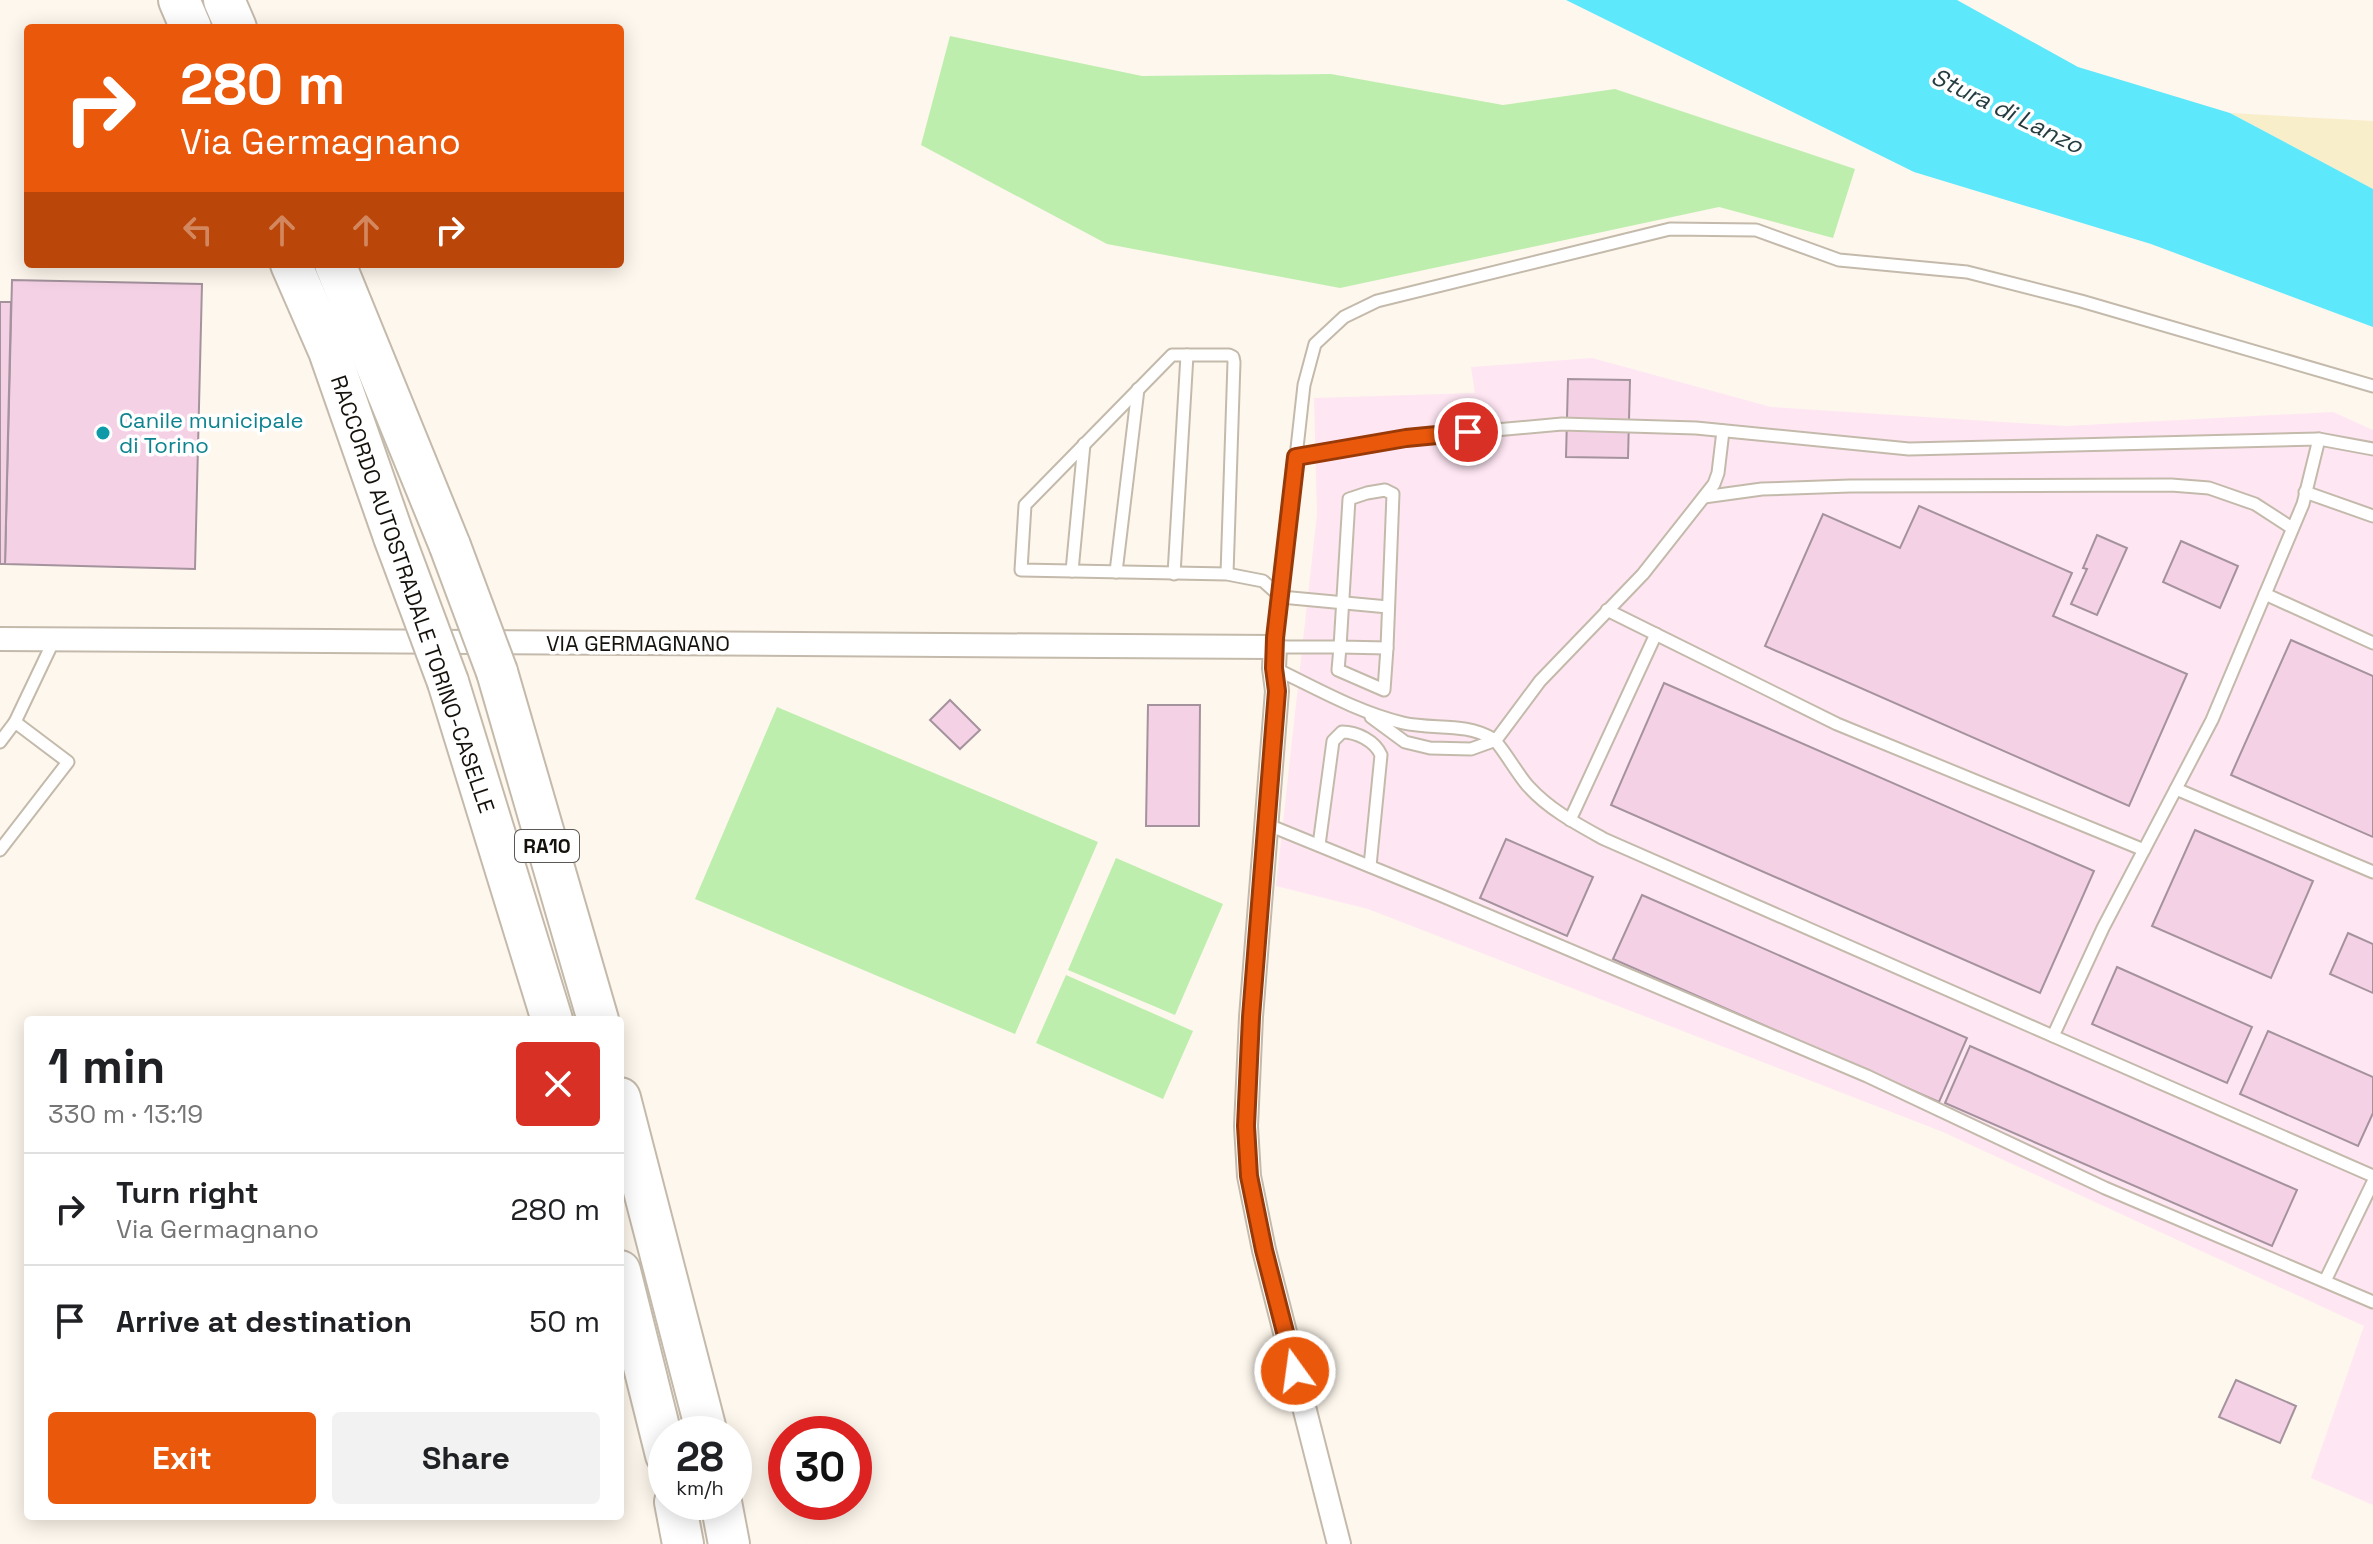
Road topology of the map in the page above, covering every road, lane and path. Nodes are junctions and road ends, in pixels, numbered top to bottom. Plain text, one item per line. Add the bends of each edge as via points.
1 (179, 0) edge
2 (224, 0) edge
3 (189, 24) edge
4 (234, 24) edge
5 (293, 268) edge
6 (337, 268) edge
7 (1187, 355) junction
8 (2373, 386) edge
9 (1138, 389) junction
10 (1723, 431) junction
11 (2319, 439) junction
12 (1084, 444) junction
13 (2373, 449) edge
14 (1296, 457) junction
15 (2305, 492) junction
16 (1704, 497) junction
17 (2373, 516) edge
18 (2292, 528) junction
19 (1072, 571) junction
20 (1116, 572) junction
21 (1174, 574) junction
22 (1227, 574) junction
23 (2265, 594) junction
24 (1281, 597) junction
25 (1343, 604) junction
26 (1388, 607) junction
27 (1607, 610) junction
28 (1656, 634) junction
29 (0, 639) edge
30 (54, 640) junction
31 (2373, 643) edge
32 (1340, 647) junction
33 (1387, 648) junction
34 (1275, 657) junction
35 (1363, 711) junction
36 (15, 722) junction
37 (1496, 740) junction
38 (0, 742) edge
39 (2176, 789) junction
40 (1570, 820) junction
41 (1266, 824) junction
42 (1319, 845) junction
43 (0, 850) edge
44 (2144, 850) junction
45 (1370, 866) junction
46 (2373, 872) edge
47 (551, 1016) edge
48 (597, 1016) edge
49 (2053, 1036) junction
50 (624, 1113) edge
51 (2373, 1179) edge
52 (2325, 1281) junction
53 (624, 1287) edge
54 (2373, 1302) edge
55 (656, 1416) edge
56 (702, 1416) edge
57 (678, 1520) edge
58 (724, 1520) edge
59 (683, 1544) edge
60 (729, 1544) edge
61 (1339, 1544) edge

1 - 3 highway
2 - 4 highway
5 - 47 highway, RACCORDO AUTOSTRADALE TORINO-CASELLE / RA10, bridge via 329,351 448,682
6 - 48 highway, RACCORDO AUTOSTRADALE TORINO-CASELLE / RA10, bridge via 497,672
7 - 9 lane via 1172,355
7 - 21 lane
7 - 22 lane via 1229,355 1234,362
8 - 14 lane via 1967,272 1839,260 1756,230 1670,229 1377,301 1344,317 1315,344 1304,385
9 - 12 lane
9 - 20 lane
10 - 11 lane via 1909,449
10 - 14 lane via 1562,424 1406,438
10 - 16 lane via 1718,473
11 - 13 lane
11 - 15 lane
12 - 19 lane
12 - 19 lane via 1025,505 1021,570
14 - 24 lane
15 - 17 lane
15 - 18 lane
16 - 18 lane via 1850,486 2171,485 2209,488 2255,504
16 - 27 lane
18 - 23 lane
19 - 20 lane
20 - 21 lane
21 - 22 lane
22 - 24 lane via 1263,581
23 - 31 lane
23 - 39 lane via 2212,720
24 - 25 lane
24 - 34 lane
25 - 26 lane
25 - 26 lane via 1349,499 1385,490 1393,494
25 - 32 lane
26 - 33 lane
27 - 28 lane
27 - 37 lane via 1540,681
28 - 40 lane
28 - 44 lane via 1837,724
29 - 30 street, VIA GERMAGNANO
30 - 34 street, VIA GERMAGNANO
30 - 36 lane
32 - 33 lane
32 - 33 lane via 1338,670 1384,690
32 - 34 lane
34 - 35 lane
34 - 41 street
35 - 37 lane via 1406,724 1471,729
35 - 37 lane via 1405,742 1430,748 1471,749
36 - 38 lane
36 - 43 lane via 68,762
37 - 40 lane via 1530,789
39 - 44 lane
39 - 46 lane
40 - 49 lane
41 - 42 lane
41 - 61 street via 1251,1017 1249,1176
42 - 45 lane
42 - 45 lane via 1333,741 1349,732 1375,745 1381,755
44 - 49 lane
45 - 52 lane via 1867,1076 2105,1188
49 - 51 lane
50 - 56 highway
51 - 52 lane
52 - 54 lane
53 - 55 highway
57 - 59 highway
58 - 60 highway

